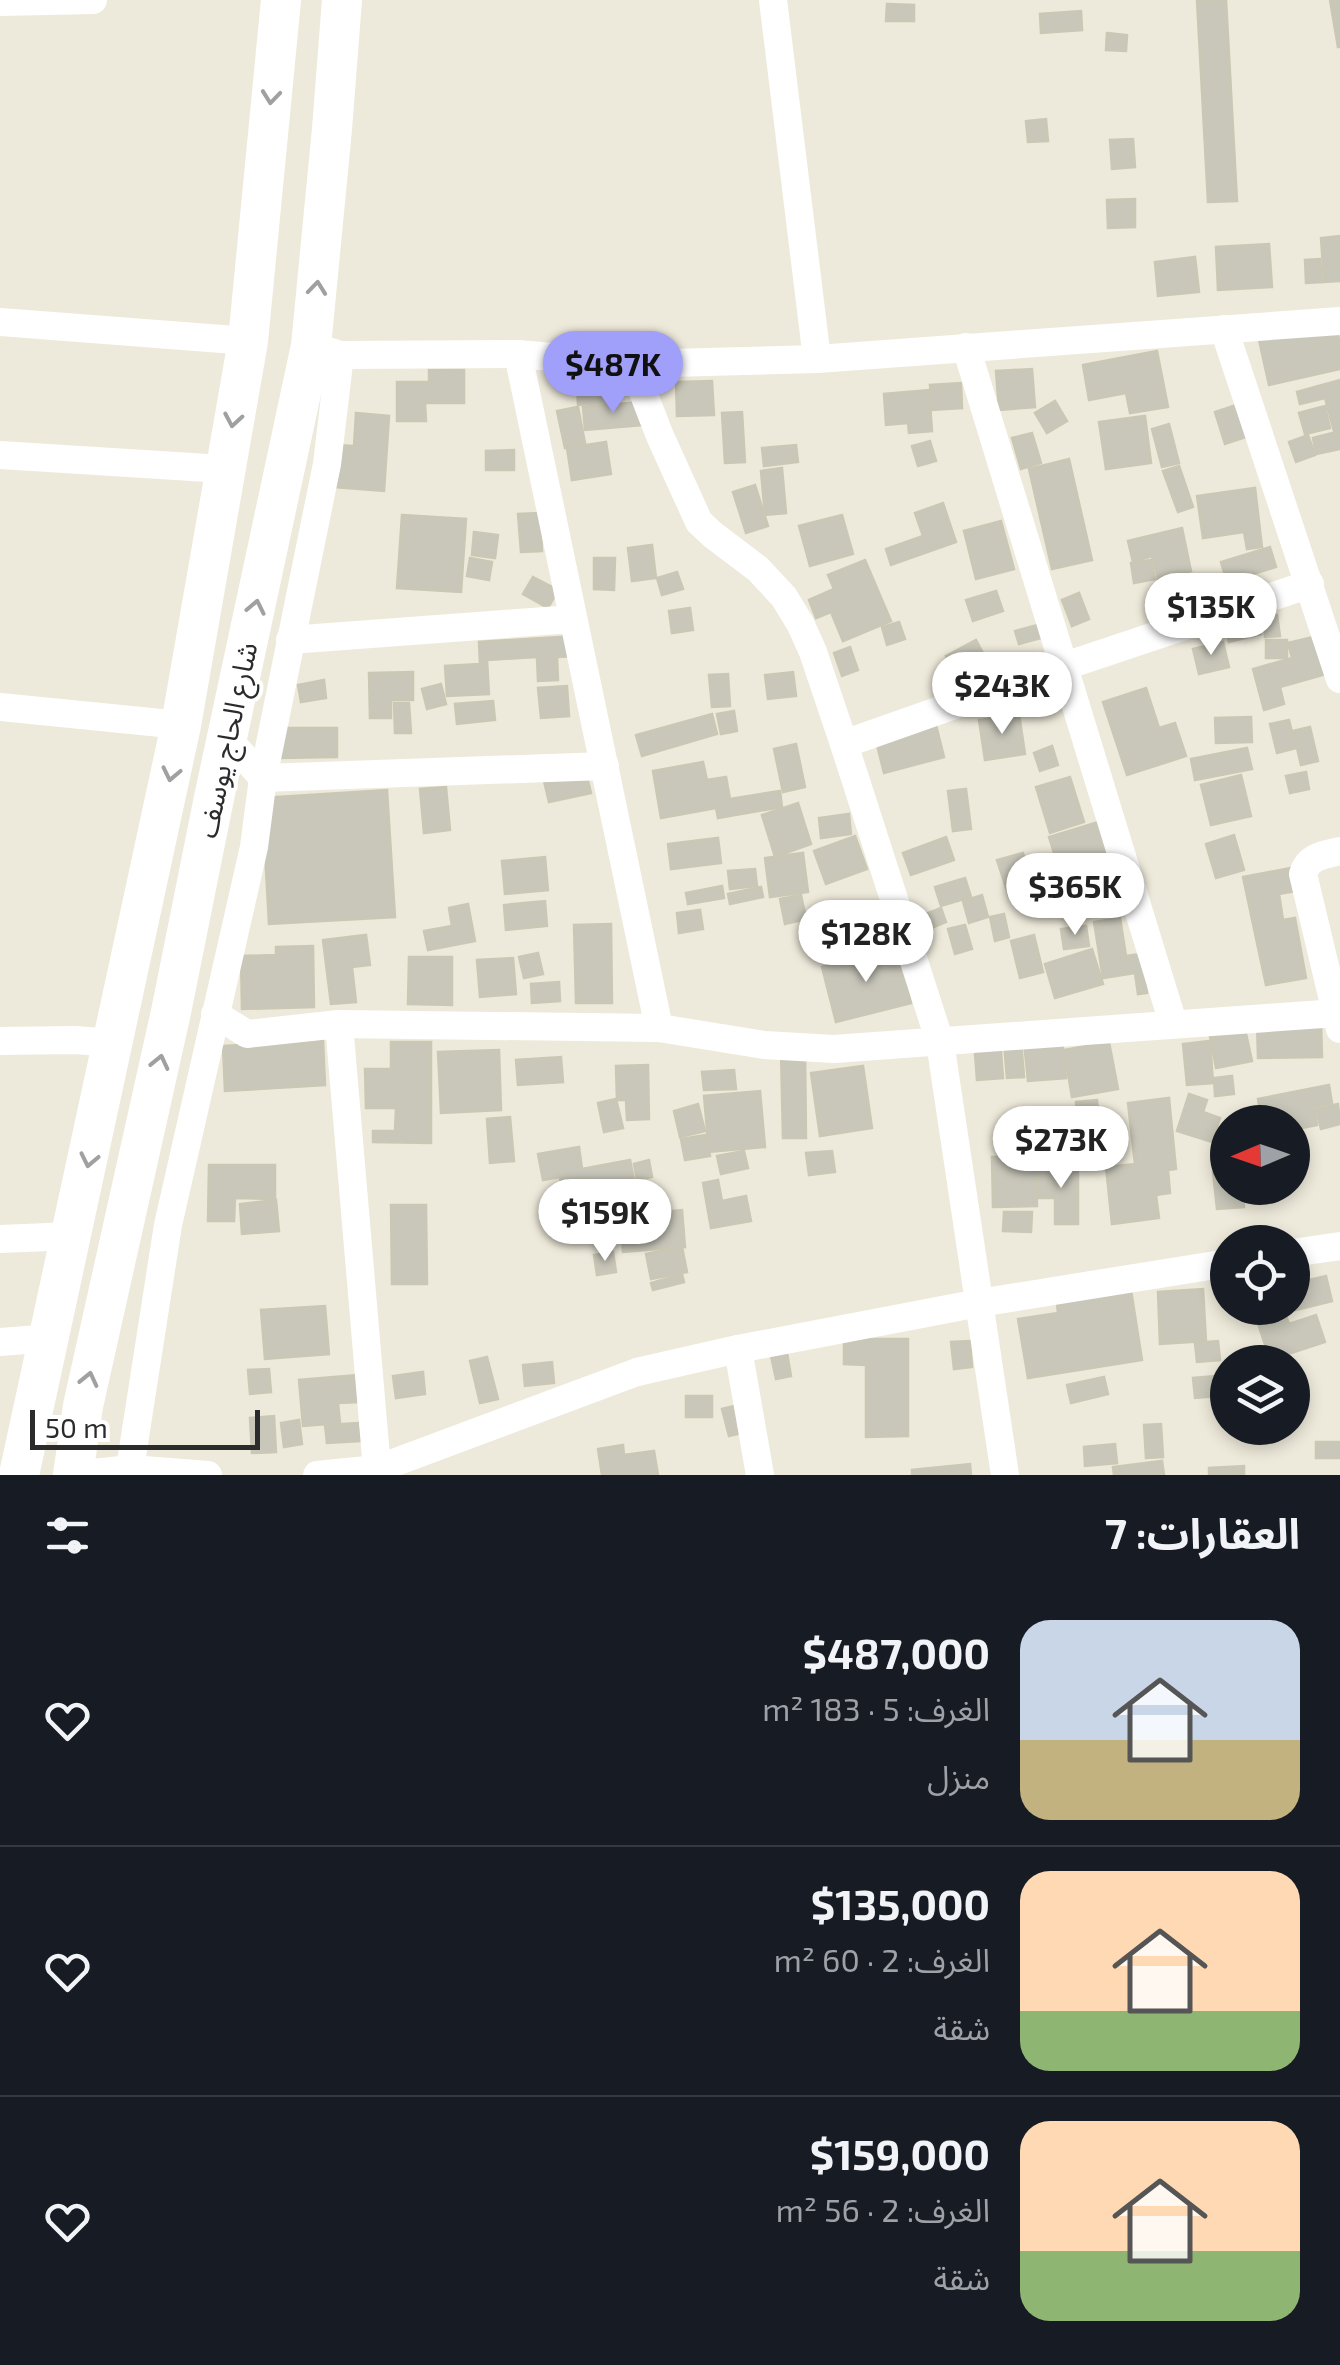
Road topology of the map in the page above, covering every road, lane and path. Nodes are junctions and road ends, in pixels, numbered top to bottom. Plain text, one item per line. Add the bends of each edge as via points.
1 (93, 0) edge
2 (281, 0) edge
3 (342, 0) edge
4 (773, 0) edge
5 (0, 2) edge
6 (1340, 321) edge
7 (0, 322) edge
8 (1224, 329) junction
9 (248, 341) junction
10 (966, 347) junction
11 (326, 350) junction
12 (518, 354) junction
13 (817, 359) junction
14 (632, 364) junction
15 (0, 455) edge
16 (224, 469) junction
17 (1310, 584) junction
18 (572, 619) junction
19 (290, 640) junction
20 (1064, 666) junction
21 (1340, 679) edge
22 (0, 707) edge
23 (182, 725) junction
24 (228, 740) junction
25 (844, 744) junction
26 (605, 766) junction
27 (263, 778) junction
28 (1340, 851) edge
29 (215, 1014) junction
30 (1338, 1021) edge
31 (1172, 1023) junction
32 (339, 1024) junction
33 (659, 1028) junction
34 (0, 1041) edge
35 (114, 1042) junction
36 (940, 1042) junction
37 (72, 1236) junction
38 (0, 1239) edge
39 (1340, 1246) edge
40 (1310, 1250) edge
41 (1210, 1267) edge
42 (980, 1303) junction
43 (50, 1338) junction
44 (0, 1342) edge
45 (738, 1349) junction
46 (377, 1470) junction
47 (130, 1472) edge
48 (19, 1475) edge
49 (74, 1475) edge
50 (208, 1475) edge
51 (317, 1475) edge
52 (760, 1475) edge
53 (1005, 1475) edge

1 - 5 street
2 -> 9 main road, شارع الحاج يوسف
11 -> 3 main road, شارع الحاج يوسف
4 - 13 street
6 - 8 street
7 - 9 street
8 - 10 street
8 - 17 street
9 -> 16 main road, شارع الحاج يوسف
10 - 13 street
10 - 20 street
11 - 12 street
11 - 19 street via 327,464
24 -> 11 main road, شارع الحاج يوسف
12 - 14 street
12 - 18 street
13 - 14 street
14 - 25 street via 699,522 758,569 801,625
15 - 16 street
16 - 23 main road, شارع الحاج يوسف
17 - 20 street
17 - 21 street
18 - 19 street
18 - 26 street
19 - 27 street
20 - 25 street
20 - 31 street
22 - 23 street
23 -> 35 main road, شارع الحاج يوسف
24 - 27 street
49 -> 24 main road, شارع الحاج يوسف via 83,1406
25 - 36 street
26 - 27 street
26 - 33 street
27 - 29 street
28 - 30 street via 1315,857 1302,874
29 - 32 street via 247,1034
29 - 47 street via 168,1225
30 - 31 street
31 - 36 street
32 - 33 street
32 - 46 street
33 - 36 street via 764,1046
34 - 35 street
35 -> 37 main road, شارع الحاج يوسف
36 - 42 street
37 - 38 street
37 - 43 main road, شارع الحاج يوسف
39 - 40 street
41 - 42 street
42 - 45 street
42 - 53 street
43 - 44 street
43 - 48 main road, شارع الحاج يوسف
45 - 46 street via 637,1372
45 - 52 street
46 - 51 street
47 - 49 street
47 - 50 street

